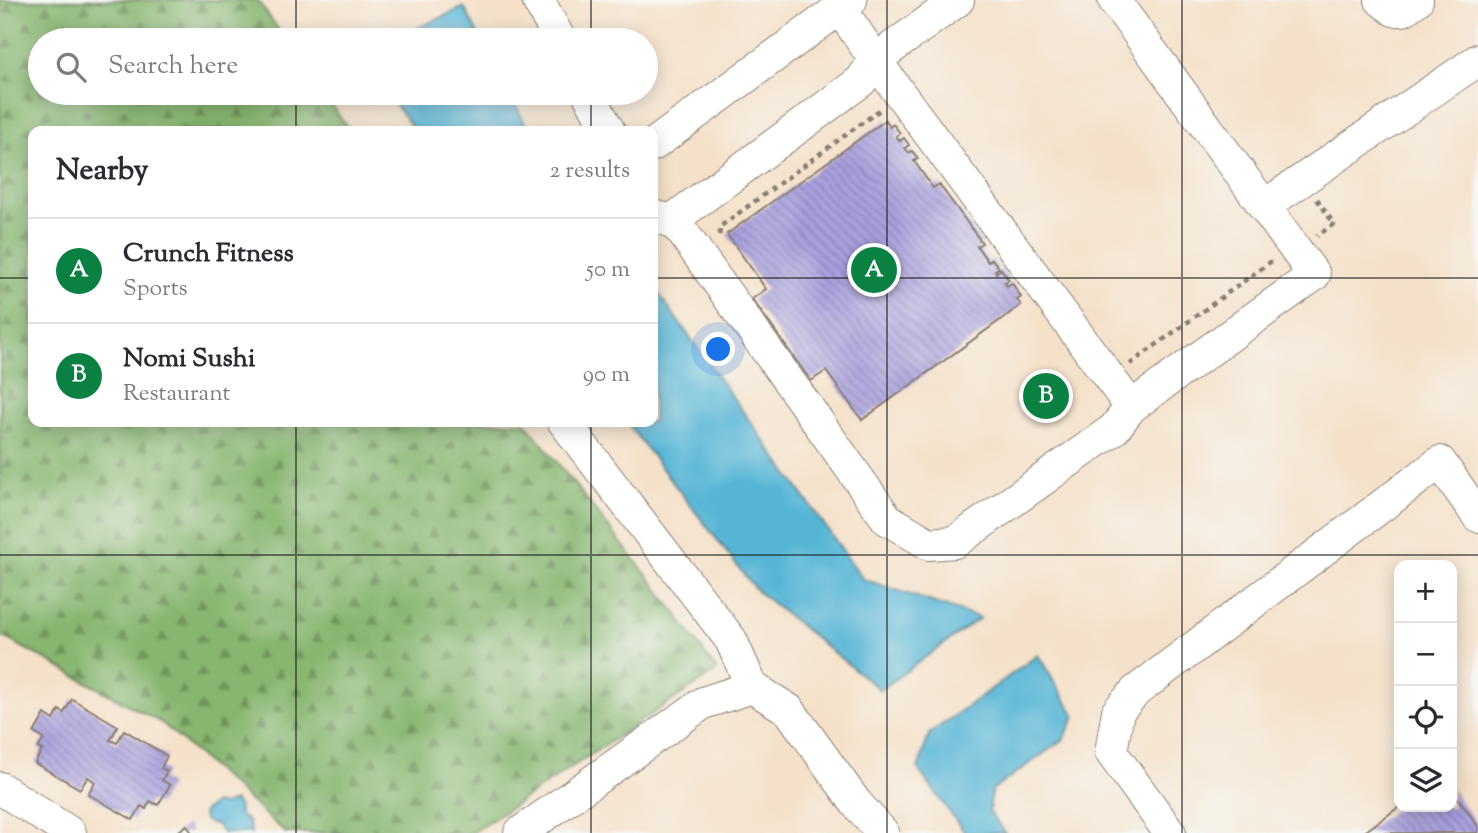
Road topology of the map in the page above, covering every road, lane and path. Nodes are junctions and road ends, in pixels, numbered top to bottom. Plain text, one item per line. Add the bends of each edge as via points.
1 (958, 0) edge
2 (1114, 0) edge
3 (1381, 0) edge
4 (1417, 0) edge
5 (845, 4) edge
6 (875, 60) junction
7 (1478, 60) edge
8 (888, 104) dead end
9 (595, 105) edge
10 (606, 126) edge
11 (658, 141) edge
12 (1313, 194) dead end
13 (1264, 206) junction
14 (662, 218) edge
15 (718, 237) dead end
16 (1295, 248) junction
17 (1110, 378) junction
18 (1131, 407) junction
19 (568, 427) edge
20 (1478, 516) edge
21 (752, 687) junction
22 (0, 788) edge
23 (70, 833) edge
24 (520, 833) edge
25 (883, 833) edge
26 (1170, 833) edge

1 - 6 street
2 - 13 street
3 - 4 street via 1394,10 1403,10
5 - 6 street
5 - 11 street
6 - 14 street via 861,81
6 - 17 street
7 - 13 street
8 - 15 path via 720,226
9 - 10 street
12 - 16 path via 1334,224
13 - 16 street
14 - 18 street via 681,230 887,519 929,544 955,542 1114,429
16 - 17 path
16 - 18 street via 1314,275
17 - 18 street
19 - 21 street via 731,640
20 - 26 street via 1440,462 1136,691 1118,710 1111,752
21 - 24 street via 704,703
21 - 25 street via 789,710
22 - 23 street

